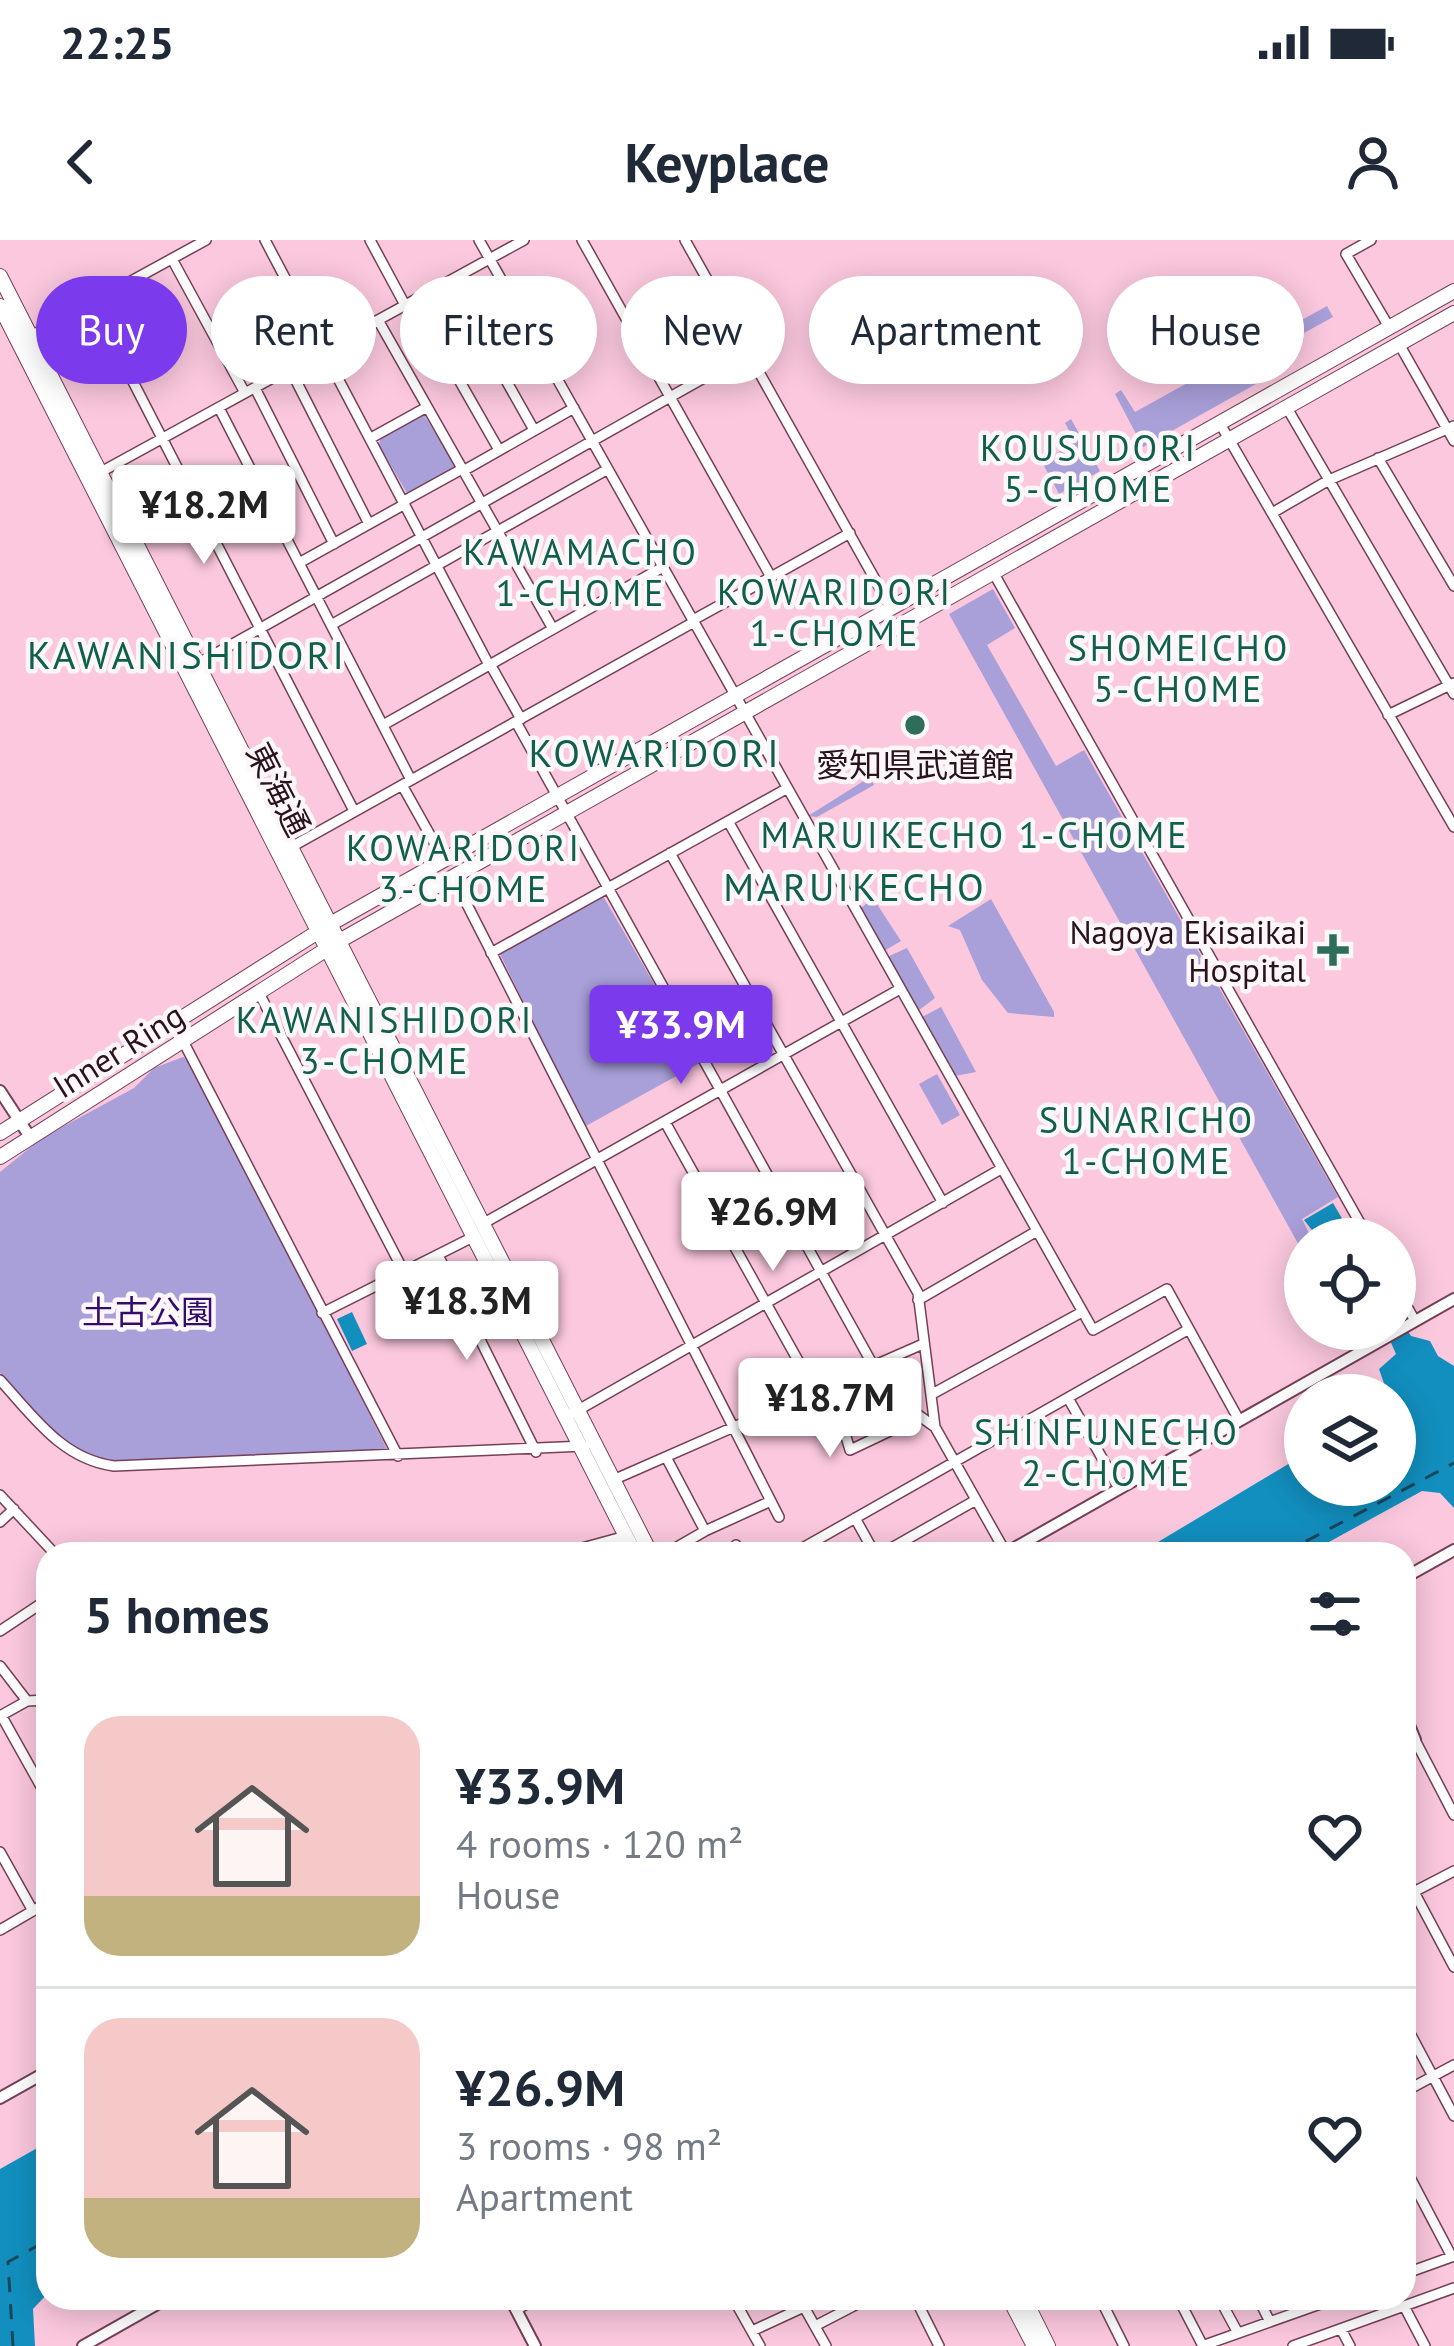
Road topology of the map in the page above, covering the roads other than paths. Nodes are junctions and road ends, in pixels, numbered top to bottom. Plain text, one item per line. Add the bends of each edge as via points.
1 (206, 240) edge
2 (265, 240) edge
3 (370, 240) edge
4 (478, 240) edge
5 (524, 240) edge
6 (582, 240) edge
7 (685, 240) edge
8 (1371, 240) edge
9 (172, 259) junction
10 (489, 259) junction
11 (0, 276) edge
12 (140, 276) edge
13 (285, 276) edge
14 (459, 276) edge
15 (705, 276) edge
16 (400, 288) edge
17 (1454, 291) edge
18 (0, 307) edge
19 (400, 308) edge
20 (1454, 313) edge
21 (378, 320) joint
22 (1390, 327) junction
23 (36, 333) edge
24 (31, 336) junction
25 (1399, 344) junction
26 (135, 384) edge
27 (261, 384) edge
28 (298, 384) edge
29 (344, 384) edge
30 (459, 384) edge
31 (508, 384) edge
32 (693, 384) edge
33 (766, 384) edge
34 (250, 390) junction
35 (670, 397) junction
36 (427, 407) junction
37 (219, 408) junction
38 (574, 408) junction
39 (1287, 408) junction
40 (1220, 422) junction
41 (1451, 427) edge
42 (534, 430) junction
43 (371, 437) junction
44 (163, 438) junction
45 (1230, 440) junction
46 (592, 441) junction
47 (1454, 441) edge
48 (499, 450) junction
49 (1378, 458) junction
50 (608, 469) junction
51 (463, 470) junction
52 (101, 472) junction
53 (1329, 480) junction
54 (405, 502) junction
55 (482, 503) junction
56 (1272, 513) junction
57 (369, 524) junction
58 (497, 531) junction
59 (850, 533) junction
60 (422, 536) junction
61 (334, 544) junction
62 (299, 563) junction
63 (437, 565) junction
64 (663, 567) junction
65 (993, 572) junction
66 (771, 577) junction
67 (1454, 586) edge
68 (316, 596) junction
69 (892, 608) junction
70 (694, 621) junction
71 (331, 625) junction
72 (260, 628) junction
73 (553, 629) junction
74 (199, 662) junction
75 (489, 665) junction
76 (1452, 688) edge
77 (736, 696) junction
78 (743, 713) junction
79 (1388, 715) junction
80 (518, 720) junction
81 (383, 725) junction
82 (407, 782) junction
83 (786, 789) junction
84 (557, 796) junction
85 (354, 812) junction
86 (566, 814) junction
87 (728, 821) junction
88 (1454, 827) edge
89 (292, 846) junction
90 (670, 853) junction
91 (444, 860) junction
92 (452, 878) junction
93 (608, 888) junction
94 (326, 928) junction
95 (335, 944) junction
96 (490, 953) junction
97 (900, 989) junction
98 (260, 993) junction
99 (842, 1022) junction
100 (183, 1041) junction
101 (784, 1054) junction
102 (722, 1089) junction
103 (0, 1091) edge
104 (20, 1121) junction
105 (664, 1122) junction
106 (0, 1133) edge
107 (30, 1138) junction
108 (0, 1157) edge
109 (596, 1160) junction
110 (1001, 1169) junction
111 (943, 1203) junction
112 (1358, 1218) edge
113 (480, 1230) junction
114 (1036, 1231) junction
115 (887, 1235) junction
116 (438, 1255) junction
117 (824, 1271) junction
118 (404, 1272) junction
119 (1454, 1299) edge
120 (918, 1300) junction
121 (767, 1304) junction
122 (1082, 1312) junction
123 (322, 1313) junction
124 (1416, 1321) edge
125 (1189, 1329) junction
126 (923, 1344) junction
127 (692, 1346) junction
128 (1365, 1350) edge
129 (874, 1365) junction
130 (0, 1380) edge
131 (815, 1391) junction
132 (934, 1394) junction
133 (1068, 1398) junction
134 (898, 1400) junction
135 (880, 1411) junction
136 (573, 1414) junction
137 (1240, 1420) junction
138 (733, 1427) junction
139 (935, 1427) junction
140 (589, 1446) junction
141 (536, 1452) junction
142 (398, 1456) junction
143 (666, 1457) junction
144 (955, 1462) junction
145 (613, 1480) junction
146 (1119, 1488) junction
147 (0, 1495) edge
148 (976, 1500) junction
149 (771, 1501) junction
150 (14, 1509) junction
151 (779, 1516) dead end
152 (855, 1518) junction
153 (0, 1522) edge
154 (704, 1531) junction
155 (626, 1535) junction
156 (44, 1542) edge
157 (602, 1542) edge
158 (629, 1542) edge
159 (645, 1542) edge
160 (685, 1542) edge
161 (813, 1542) edge
162 (870, 1542) edge
163 (900, 1542) edge
164 (999, 1542) edge
165 (1024, 1542) edge
166 (1454, 1550) edge
167 (1416, 1571) edge
168 (36, 1607) edge
169 (0, 1631) edge
170 (0, 1666) edge
171 (27, 1701) junction
172 (36, 1701) edge
173 (1, 1716) edge
174 (1416, 1754) edge
175 (36, 1778) edge
176 (1454, 1815) edge
177 (0, 1852) edge
178 (1454, 1871) edge
179 (1416, 1891) edge
180 (1416, 1906) edge
181 (36, 1909) edge
182 (33, 1911) junction
183 (0, 1930) edge
184 (1454, 1966) edge
185 (1416, 2044) edge
186 (1454, 2065) edge
187 (1433, 2076) junction
188 (36, 2078) edge
189 (1416, 2085) edge
190 (0, 2098) edge
191 (1454, 2116) edge
192 (1416, 2188) edge
193 (1453, 2256) edge
194 (1416, 2270) edge
195 (1454, 2288) edge
196 (1416, 2302) edge
197 (146, 2310) edge
198 (516, 2310) edge
199 (740, 2310) edge
200 (788, 2310) edge
201 (806, 2310) edge
202 (846, 2310) edge
203 (921, 2310) edge
204 (1016, 2310) edge
205 (1030, 2310) edge
206 (1106, 2310) edge
207 (1184, 2310) edge
208 (1226, 2310) edge
209 (1264, 2310) edge
210 (1301, 2310) edge
211 (1393, 2310) edge
212 (1406, 2310) edge
213 (1270, 2322) junction
214 (815, 2326) junction
215 (1341, 2329) junction
216 (752, 2331) junction
217 (1238, 2333) junction
218 (83, 2346) edge
219 (535, 2346) edge
220 (760, 2346) edge
221 (826, 2346) edge
222 (939, 2346) edge
223 (1034, 2346) edge
224 (1048, 2346) edge
225 (1124, 2346) edge
226 (1203, 2346) edge
227 (1293, 2346) edge
228 (1350, 2346) edge
229 (1425, 2346) edge

1 - 9 street
2 - 13 street
3 - 16 street
4 - 10 street
5 - 10 street
6 - 35 street
7 - 15 street
8 - 22 street via 1346,254
9 - 12 street
9 - 34 street
10 - 14 street
10 - 38 street
11 - 24 main road, 東海通
17 - 22 main road, Inner Ring
18 - 94 main road, 東海通
19 - 21 street
20 - 25 main road, Inner Ring
21 - 36 street
22 - 40 main road, Inner Ring
23 - 24 street
24 - 52 main road, 東海通
25 - 39 main road, Inner Ring
25 - 41 street
26 - 44 street
27 - 34 street
28 - 57 street
29 - 43 street
30 - 48 street
31 - 42 street
32 - 35 street
33 - 59 street
34 - 37 street
34 - 61 street
35 - 46 street
35 - 66 street
36 - 43 street
36 - 51 street
37 - 44 street
37 - 62 street
38 - 42 street
38 - 46 street
39 - 45 main road, Inner Ring
39 - 53 street
40 - 45 street
40 - 69 main road, Inner Ring
41 - 47 street
41 - 49 street
42 - 48 street
43 - 54 street
44 - 52 street
44 - 72 street
45 - 56 street
45 - 65 main road, Inner Ring
46 - 50 street
46 - 55 street
48 - 51 street
49 - 53 street
49 - 67 street
50 - 58 street
50 - 64 street
51 - 54 street
51 - 55 street
52 - 74 main road, 東海通
53 - 56 street
53 - 76 street
54 - 57 street
54 - 60 street
55 - 58 street
55 - 60 street
56 - 79 street
57 - 61 street
58 - 63 street
58 - 73 street
59 - 66 street
59 - 69 street
60 - 63 street
60 - 68 street
61 - 62 street
62 - 68 street
63 - 71 street
63 - 75 street
64 - 70 street
64 - 73 street
65 - 78 main road, Inner Ring
65 - 112 street
66 - 70 street
68 - 71 street
68 - 72 street
69 - 77 main road, Inner Ring
70 - 77 street
70 - 80 street
71 - 81 street
72 - 74 street
72 - 85 street
73 - 75 street
74 - 89 main road, 東海通
75 - 80 street
75 - 81 street
76 - 79 street
77 - 78 street
77 - 84 main road, Inner Ring
78 - 83 street
78 - 86 main road, Inner Ring
79 - 88 street
80 - 82 street
80 - 84 street
81 - 82 street
82 - 85 street
82 - 91 street
83 - 87 street
83 - 97 street
84 - 86 street
84 - 91 main road, Inner Ring
85 - 89 street
86 - 92 main road, Inner Ring
86 - 93 street
87 - 90 street
87 - 99 street
89 - 94 main road, 東海通
90 - 93 street
90 - 101 street
91 - 94 main road, Inner Ring
92 - 95 main road, Inner Ring
92 - 96 street
93 - 96 street
93 - 102 street
94 - 95 main road, 東海通
94 - 104 main road, Inner Ring
95 - 98 main road, Inner Ring
95 - 113 main road, 東海通
96 - 109 street
97 - 99 street
97 - 110 street
98 - 100 main road, Inner Ring
98 - 118 street
99 - 101 street
99 - 111 street
100 - 107 main road, Inner Ring
100 - 123 street
101 - 102 street
101 - 115 street
102 - 105 street
102 - 117 street
103 - 104 street
104 - 106 main road, Inner Ring
104 - 107 street
105 - 109 street
105 - 121 street
107 - 108 main road, Inner Ring
109 - 113 street
109 - 127 street
110 - 111 street
110 - 114 street
111 - 115 street
113 - 116 street
113 - 136 main road, 東海通
114 - 120 street
114 - 122 street
115 - 117 street
115 - 120 street
116 - 118 street
116 - 141 street
117 - 121 street
117 - 129 street
118 - 123 street
119 - 124 street
120 - 126 street
121 - 127 street
121 - 131 street
122 - 125 street via 1093,1330 1167,1289
122 - 132 street
123 - 142 street
125 - 133 street
125 - 137 street
126 - 129 street
126 - 132 street
127 - 136 street
127 - 138 street
128 - 137 street
129 - 131 street
129 - 134 street
130 - 142 street via 63,1447 93,1463
131 - 138 street
132 - 139 street
133 - 144 street
133 - 146 street
134 - 135 street
134 - 139 street
135 - 135 street via 844,1430 850,1450 890,1431
136 - 140 main road, 東海通
137 - 146 street
138 - 143 street
138 - 149 street
139 - 144 street
140 - 141 street
140 - 145 main road
140 - 155 main road, 東海通
141 - 142 street
143 - 145 street
143 - 154 street
144 - 148 street
144 - 152 street
145 - 159 main road
146 - 165 street
147 - 150 street
148 - 163 street
148 - 164 street
149 - 151 street
149 - 154 street
150 - 153 street
150 - 156 street
152 - 161 street
152 - 162 street
154 - 160 street
155 - 157 street
155 - 158 main road, 東海通
166 - 167 street
168 - 169 street
170 - 171 street
171 - 172 street
171 - 173 street
173 - 175 street
174 - 176 street
177 - 182 street
178 - 179 street
180 - 184 street
181 - 182 street
182 - 183 street
185 - 187 street
186 - 187 street
187 - 189 street
187 - 191 street
188 - 190 street
192 - 193 street
193 - 194 street
195 - 196 street
197 - 218 street
198 - 219 street
199 - 216 street
200 - 216 street
201 - 214 street
202 - 214 street
203 - 222 street
204 - 223 main road
205 - 224 main road
206 - 225 street
207 - 226 street
208 - 217 street
209 - 213 street
210 - 213 street
211 - 215 street
212 - 229 street
213 - 217 street
214 - 221 street
215 - 227 street
215 - 228 street
216 - 220 street
217 - 226 street

